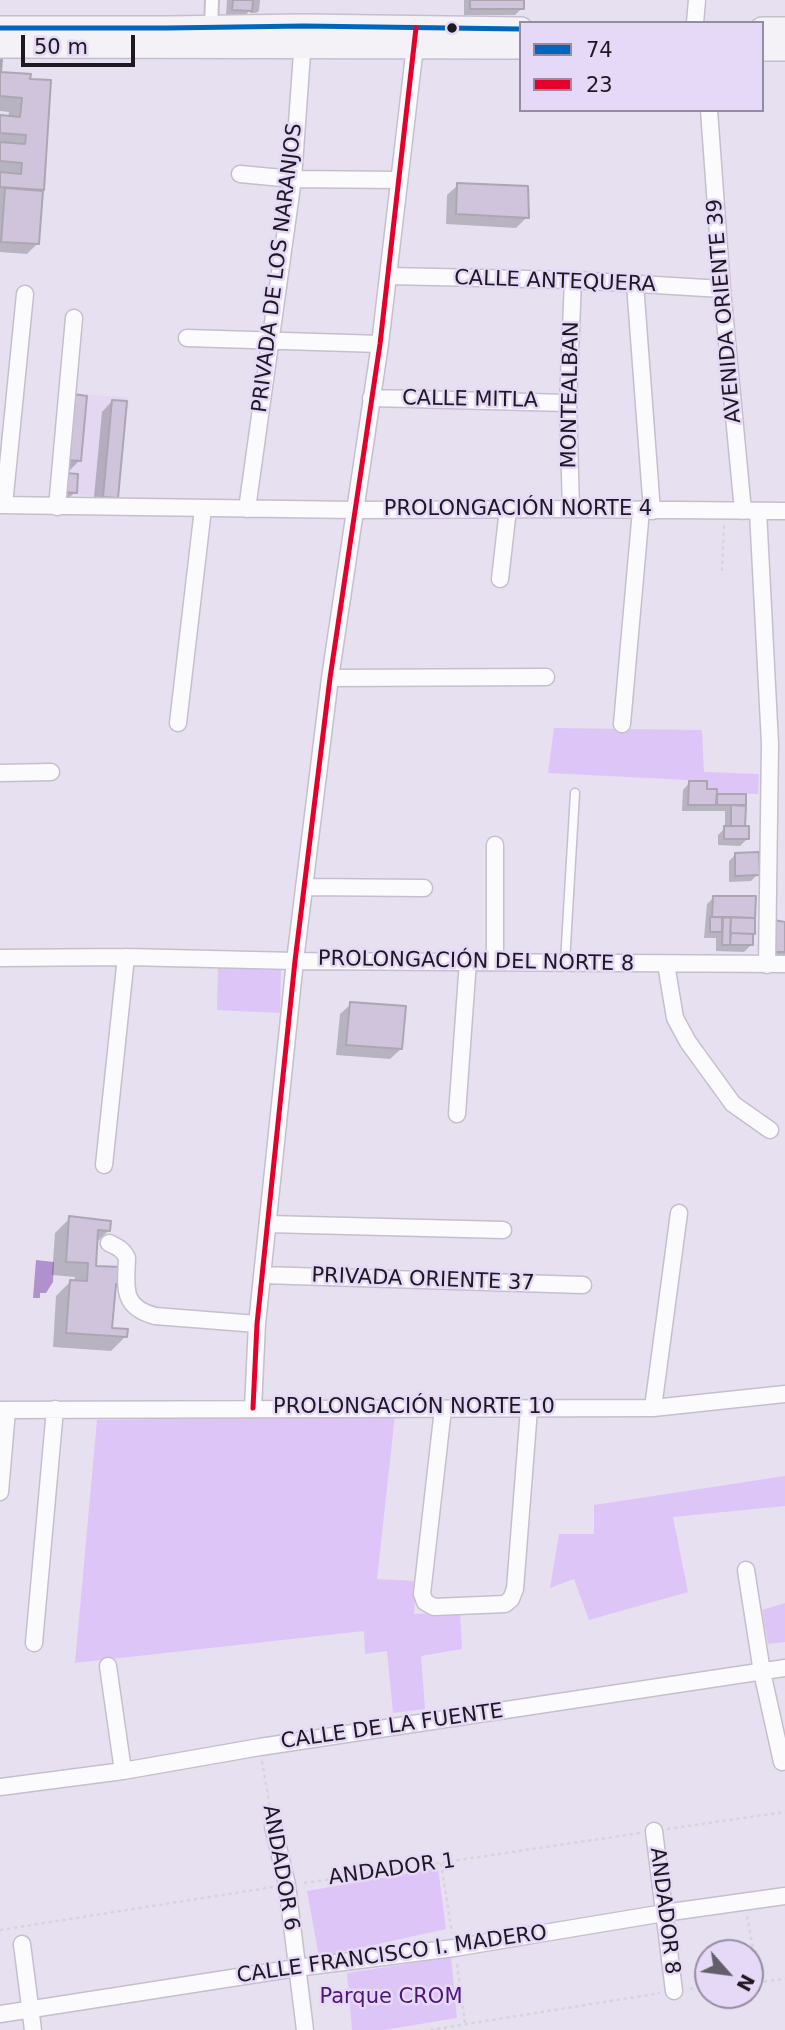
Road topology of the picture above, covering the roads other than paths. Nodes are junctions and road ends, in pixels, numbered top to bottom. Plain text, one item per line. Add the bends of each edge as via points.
1 (212, 0) edge
2 (696, 0) edge
3 (695, 21) edge
4 (0, 28) edge
5 (211, 28) junction
6 (519, 29) edge
7 (764, 29) edge
8 (785, 29) edge
9 (303, 36) junction
10 (416, 37) junction
11 (0, 46) edge
12 (519, 47) edge
13 (764, 49) edge
14 (785, 49) edge
15 (709, 112) edge
16 (240, 174) dead end
17 (293, 179) junction
18 (399, 180) junction
19 (388, 276) junction
20 (573, 280) junction
21 (635, 284) junction
22 (722, 289) junction
23 (24, 294) dead end
24 (74, 318) dead end
25 (187, 338) dead end
26 (270, 342) junction
27 (380, 344) junction
28 (371, 398) junction
29 (568, 403) junction
30 (2, 505) edge
31 (57, 507) junction
32 (203, 509) junction
33 (247, 509) junction
34 (508, 509) junction
35 (571, 509) junction
36 (354, 510) junction
37 (646, 510) junction
38 (751, 511) junction
39 (785, 511) edge
40 (500, 579) dead end
41 (547, 677) dead end
42 (330, 678) junction
43 (178, 723) dead end
44 (622, 724) dead end
45 (51, 772) dead end
46 (0, 773) edge
47 (575, 793) dead end
48 (495, 845) dead end
49 (304, 887) junction
50 (424, 888) dead end
51 (126, 957) junction
52 (0, 958) edge
53 (295, 961) junction
54 (468, 961) junction
55 (495, 961) junction
56 (565, 962) junction
57 (666, 964) junction
58 (785, 964) edge
59 (767, 965) junction
60 (457, 1114) dead end
61 (770, 1130) dead end
62 (104, 1165) dead end
63 (679, 1213) dead end
64 (268, 1224) junction
65 (503, 1230) dead end
66 (109, 1243) dead end
67 (262, 1275) junction
68 (583, 1285) dead end
69 (257, 1324) junction
70 (785, 1394) edge
71 (253, 1408) junction
72 (653, 1408) junction
73 (55, 1409) junction
74 (443, 1409) junction
75 (528, 1409) junction
76 (4, 1410) edge
77 (0, 1492) edge
78 (746, 1570) dead end
79 (34, 1643) dead end
80 (108, 1666) dead end
81 (785, 1668) edge
82 (762, 1672) junction
83 (782, 1762) dead end
84 (123, 1770) junction
85 (0, 1787) edge
86 (273, 1826) road end
87 (654, 1831) road end
88 (785, 1896) edge
89 (664, 1913) junction
90 (22, 1944) dead end
91 (296, 1968) junction
92 (674, 1991) road end
93 (29, 2010) junction
94 (0, 2014) edge
95 (33, 2030) edge
96 (306, 2030) edge

1 - 5 street
2 - 3 street
4 - 5 main road
5 - 9 main road
6 - 10 main road
7 - 8 main road
9 - 10 main road
9 - 11 main road
9 - 17 street, PRIVADA DE LOS NARANJOS
10 - 12 main road
10 - 18 street
13 - 14 main road
15 - 22 street, AVENIDA ORIENTE 39
16 - 17 street
17 - 18 street
17 - 26 street, PRIVADA DE LOS NARANJOS
18 - 19 street
19 - 20 street, CALLE ANTEQUERA
19 - 27 street
20 - 21 street, CALLE ANTEQUERA
20 - 29 street, MONTEALBAN
21 - 22 street, CALLE ANTEQUERA
21 - 37 street
22 - 38 street, AVENIDA ORIENTE 39
23 - 30 street
24 - 31 street
25 - 26 street
26 - 27 street
26 - 33 street, PRIVADA DE LOS NARANJOS
27 - 28 street
28 - 29 street, CALLE MITLA
28 - 36 street
29 - 35 street, MONTEALBAN
30 - 31 street, PROLONGACIÓN NORTE 4
31 - 32 street, PROLONGACIÓN NORTE 4
32 - 33 street, PROLONGACIÓN NORTE 4
32 - 43 street
33 - 36 street, PROLONGACIÓN NORTE 4
34 - 35 street, PROLONGACIÓN NORTE 4
34 - 36 street, PROLONGACIÓN NORTE 4
34 - 40 street
35 - 37 street, PROLONGACIÓN NORTE 4
36 - 42 street
37 - 38 street, PROLONGACIÓN NORTE 4
37 - 44 street
38 - 39 street, PROLONGACIÓN NORTE 4
38 - 59 street, AVENIDA ORIENTE 39 via 769,744
41 - 42 street
42 - 49 street
45 - 46 street
47 - 56 lane
48 - 55 street
49 - 50 street
49 - 53 street
51 - 52 street, PROLONGACIÓN DEL NORTE 8
51 - 53 street, PROLONGACIÓN DEL NORTE 8
51 - 62 street
53 - 54 street, PROLONGACIÓN DEL NORTE 8
53 - 64 street
54 - 55 street, PROLONGACIÓN DEL NORTE 8
54 - 60 street
55 - 56 street, PROLONGACIÓN DEL NORTE 8
56 - 57 street, PROLONGACIÓN DEL NORTE 8
57 - 59 street, PROLONGACIÓN DEL NORTE 8
57 - 61 street via 675,1018 688,1042 733,1104
58 - 59 street, PROLONGACIÓN DEL NORTE 8
63 - 72 street
64 - 65 street
64 - 67 street
66 - 69 street via 121,1248 127,1258 126,1290 142,1313
67 - 68 street, PRIVADA ORIENTE 37
67 - 69 street
69 - 71 street
70 - 72 street, PROLONGACIÓN NORTE 10
71 - 73 street, PROLONGACIÓN NORTE 10
71 - 74 street, PROLONGACIÓN NORTE 10
72 - 75 street, PROLONGACIÓN NORTE 10
73 - 76 street, PROLONGACIÓN NORTE 10
73 - 79 street
74 - 75 street, PROLONGACIÓN NORTE 10
74 - 75 street via 422,1594 434,1607 505,1604 511,1599
76 - 77 street
78 - 82 street
80 - 84 street
81 - 82 street, CALLE DE LA FUENTE
82 - 83 street
82 - 84 street, CALLE DE LA FUENTE
84 - 85 street, CALLE DE LA FUENTE
86 - 91 street, ANDADOR 6 via 287,1885
87 - 89 street, ANDADOR 8
88 - 89 street, CALLE FRANCISCO I. MADERO
89 - 91 street, CALLE FRANCISCO I. MADERO via 454,1948
89 - 92 street, ANDADOR 8
90 - 93 street
91 - 93 street, CALLE FRANCISCO I. MADERO
91 - 96 street, ANDADOR 6
93 - 94 street, CALLE FRANCISCO I. MADERO
93 - 95 street

